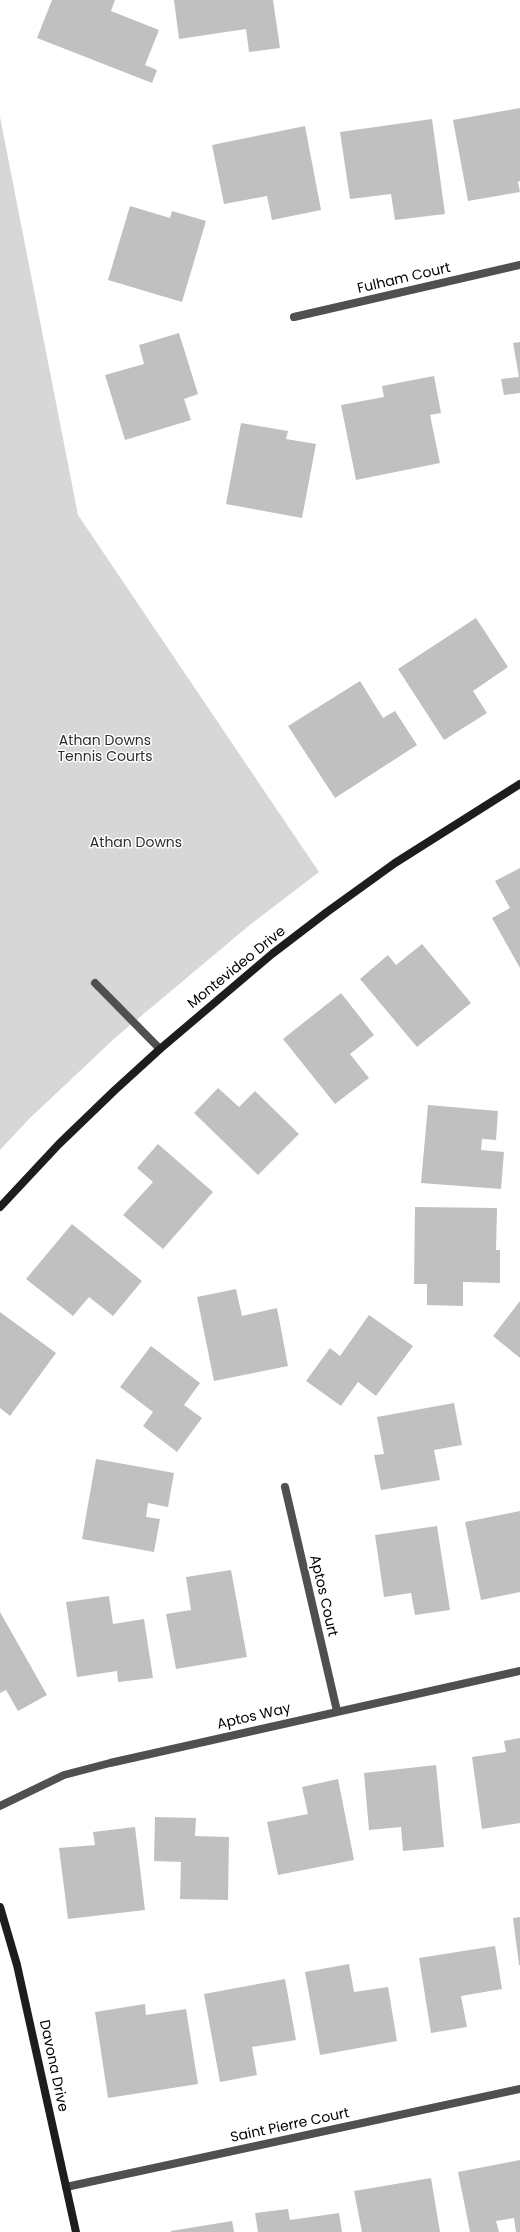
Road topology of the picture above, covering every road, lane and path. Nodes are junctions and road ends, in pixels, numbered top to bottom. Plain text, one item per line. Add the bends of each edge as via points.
1 (520, 266) edge
2 (294, 317) dead end
3 (520, 784) edge
4 (94, 983) dead end
5 (160, 1049) junction
6 (0, 1207) edge
7 (285, 1487) dead end
8 (520, 1671) edge
9 (337, 1711) junction
10 (0, 1806) edge
11 (0, 1907) edge
12 (520, 2089) edge
13 (66, 2187) junction
14 (76, 2232) edge

1 - 2 street, Fulham Court
3 - 5 street, Montevideo Drive via 438,835 326,912 228,990
4 - 5 street
5 - 6 street, Montevideo Drive via 59,1144
7 - 9 street, Aptos Court
8 - 9 street, Aptos Way
9 - 10 street, Aptos Way via 110,1763 64,1776
11 - 13 street, Davona Drive via 17,1965
12 - 13 street, Saint Pierre Court
13 - 14 street, Davona Drive

